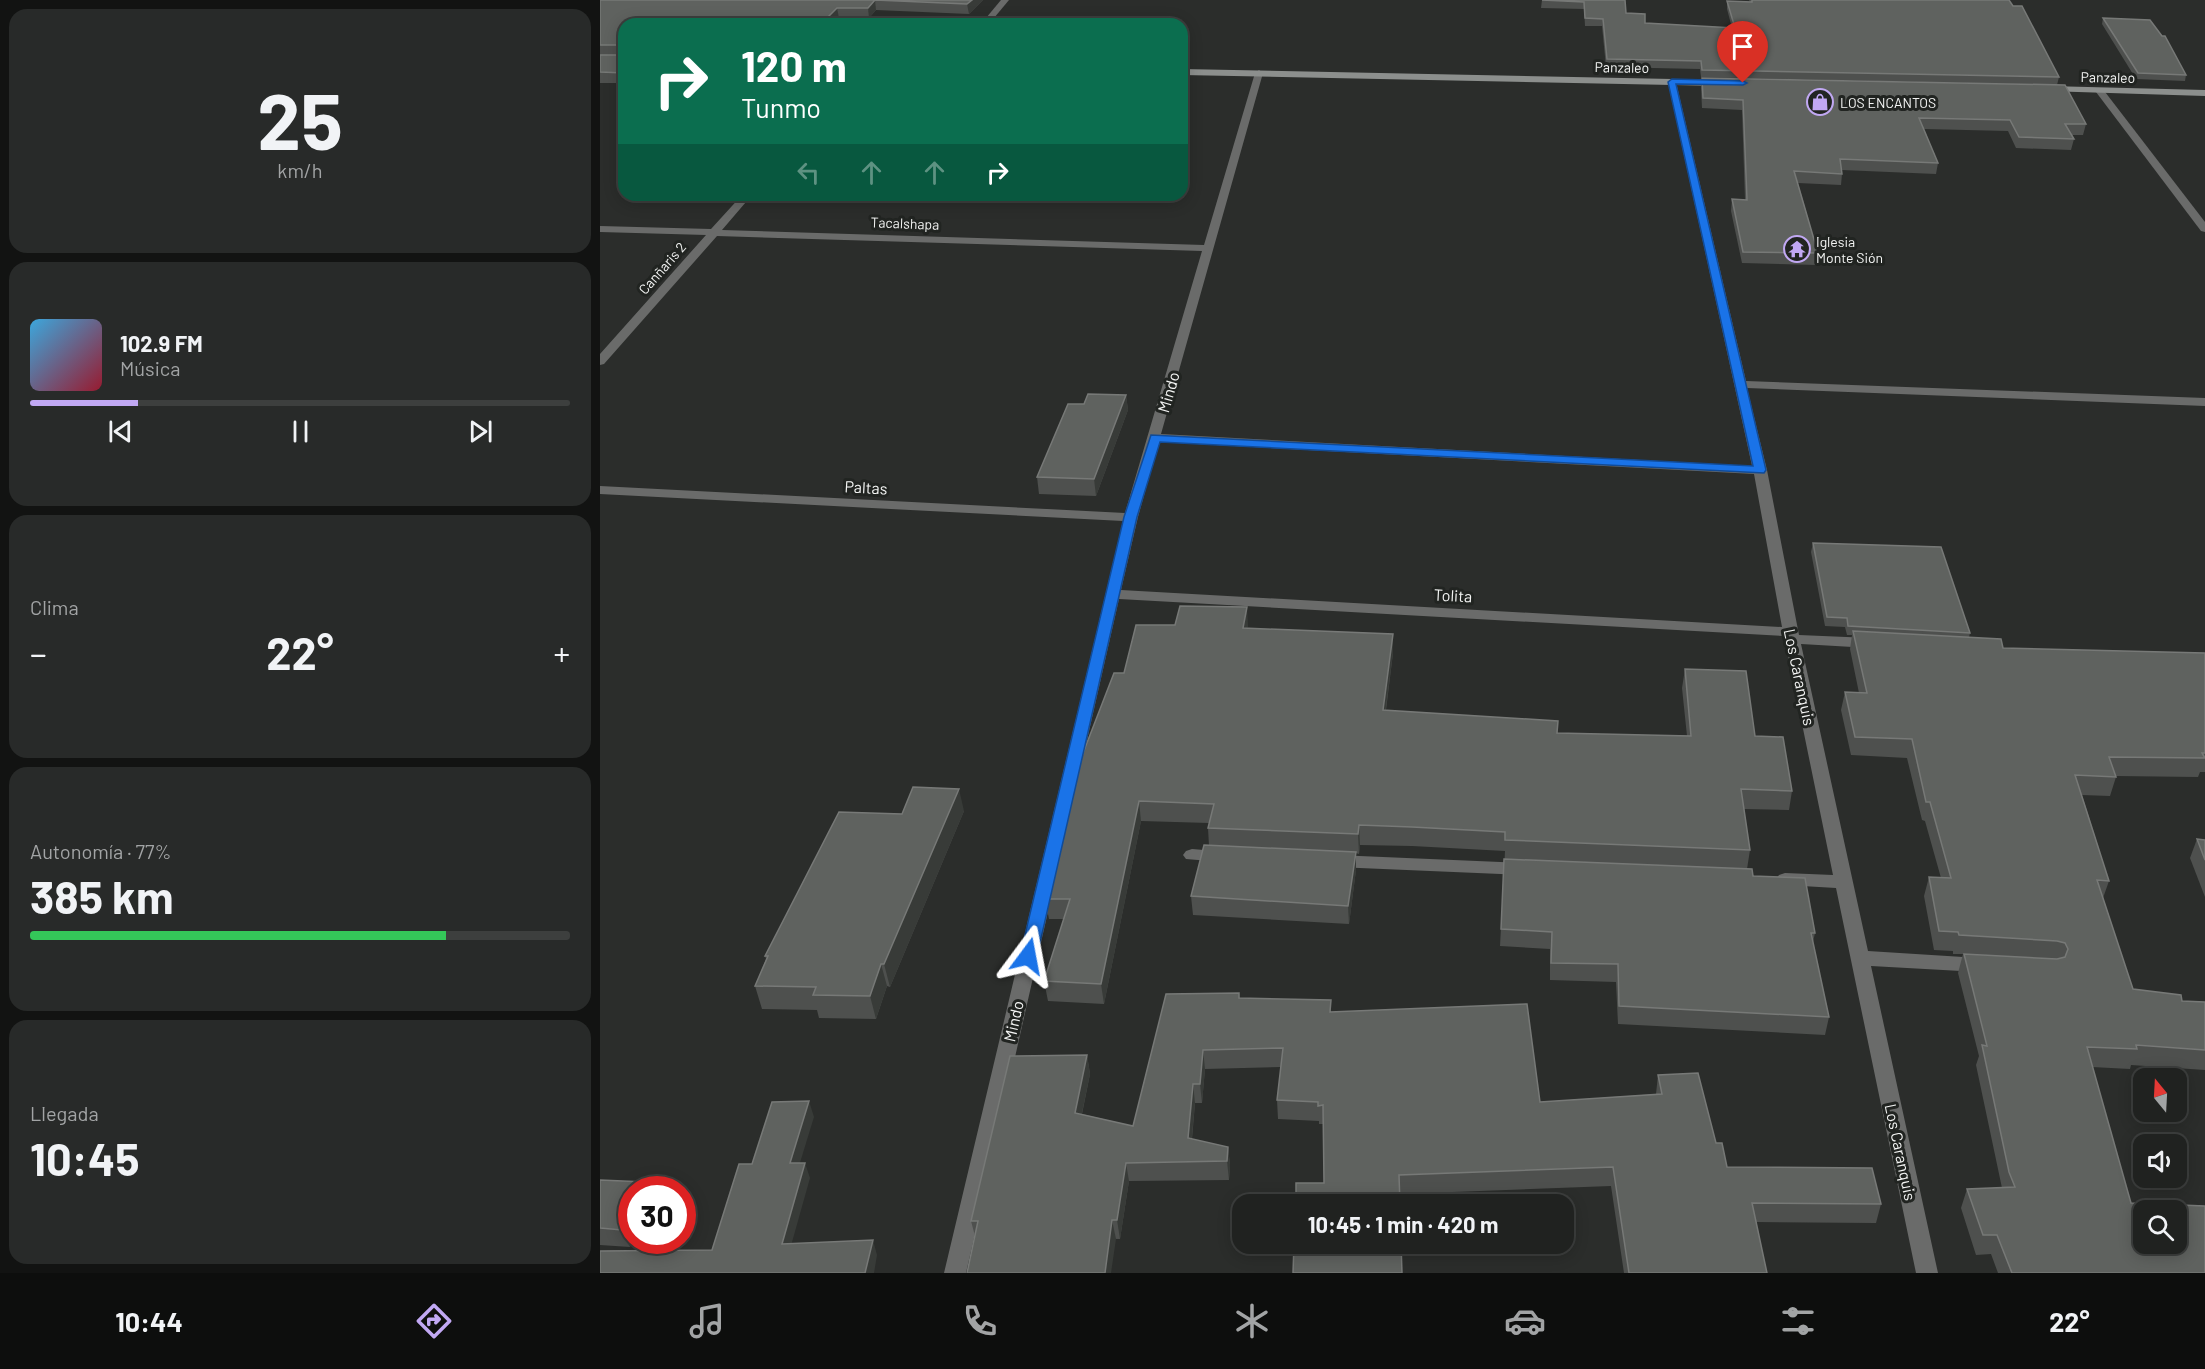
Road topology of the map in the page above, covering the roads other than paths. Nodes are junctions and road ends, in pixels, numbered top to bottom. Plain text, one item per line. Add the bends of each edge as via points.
1 (1005, 0) edge
2 (990, 18) edge
3 (1188, 72) edge
4 (1259, 73) junction
5 (1672, 82) junction
6 (1731, 83) edge
7 (2040, 89) edge
8 (2099, 90) junction
9 (2205, 93) edge
10 (741, 201) edge
11 (600, 229) edge
12 (2205, 230) edge
13 (713, 232) junction
14 (1208, 248) junction
15 (600, 361) edge
16 (1741, 384) junction
17 (2205, 402) edge
18 (1155, 438) junction
19 (1760, 470) junction
20 (600, 490) edge
21 (1131, 517) junction
22 (1113, 594) junction
23 (1791, 636) junction
24 (1886, 644) edge
25 (1192, 855) dead end
26 (1239, 857) edge
27 (1322, 860) edge
28 (1536, 869) edge
29 (1773, 879) edge
30 (1844, 882) junction
31 (1860, 958) junction
32 (1991, 966) edge
33 (954, 1273) edge
34 (1927, 1273) edge

1 - 2 street
3 - 4 street, Panzaleo
4 - 5 street, Panzaleo
4 - 14 street, Mindo
5 - 6 street, Panzaleo
5 - 16 street, Los Caranquis
7 - 8 street, Panzaleo
8 - 9 street, Panzaleo
8 - 12 street
10 - 13 street, Canñaris 2
11 - 13 street, Tacalshapa
13 - 14 street, Tacalshapa
13 - 15 street, Canñaris 2
14 - 18 street, Mindo
16 - 17 street
16 - 19 street, Los Caranquis
18 - 19 street
18 - 21 street, Mindo
19 - 23 street, Los Caranquis
20 - 21 street, Paltas
21 - 22 street, Mindo
22 - 23 street, Tolita
22 - 33 street, Mindo
23 - 24 street, Tolita
23 - 30 street, Los Caranquis
25 - 26 street
27 - 28 street
29 - 30 street
30 - 31 street, Los Caranquis
31 - 32 street
31 - 34 street, Los Caranquis

